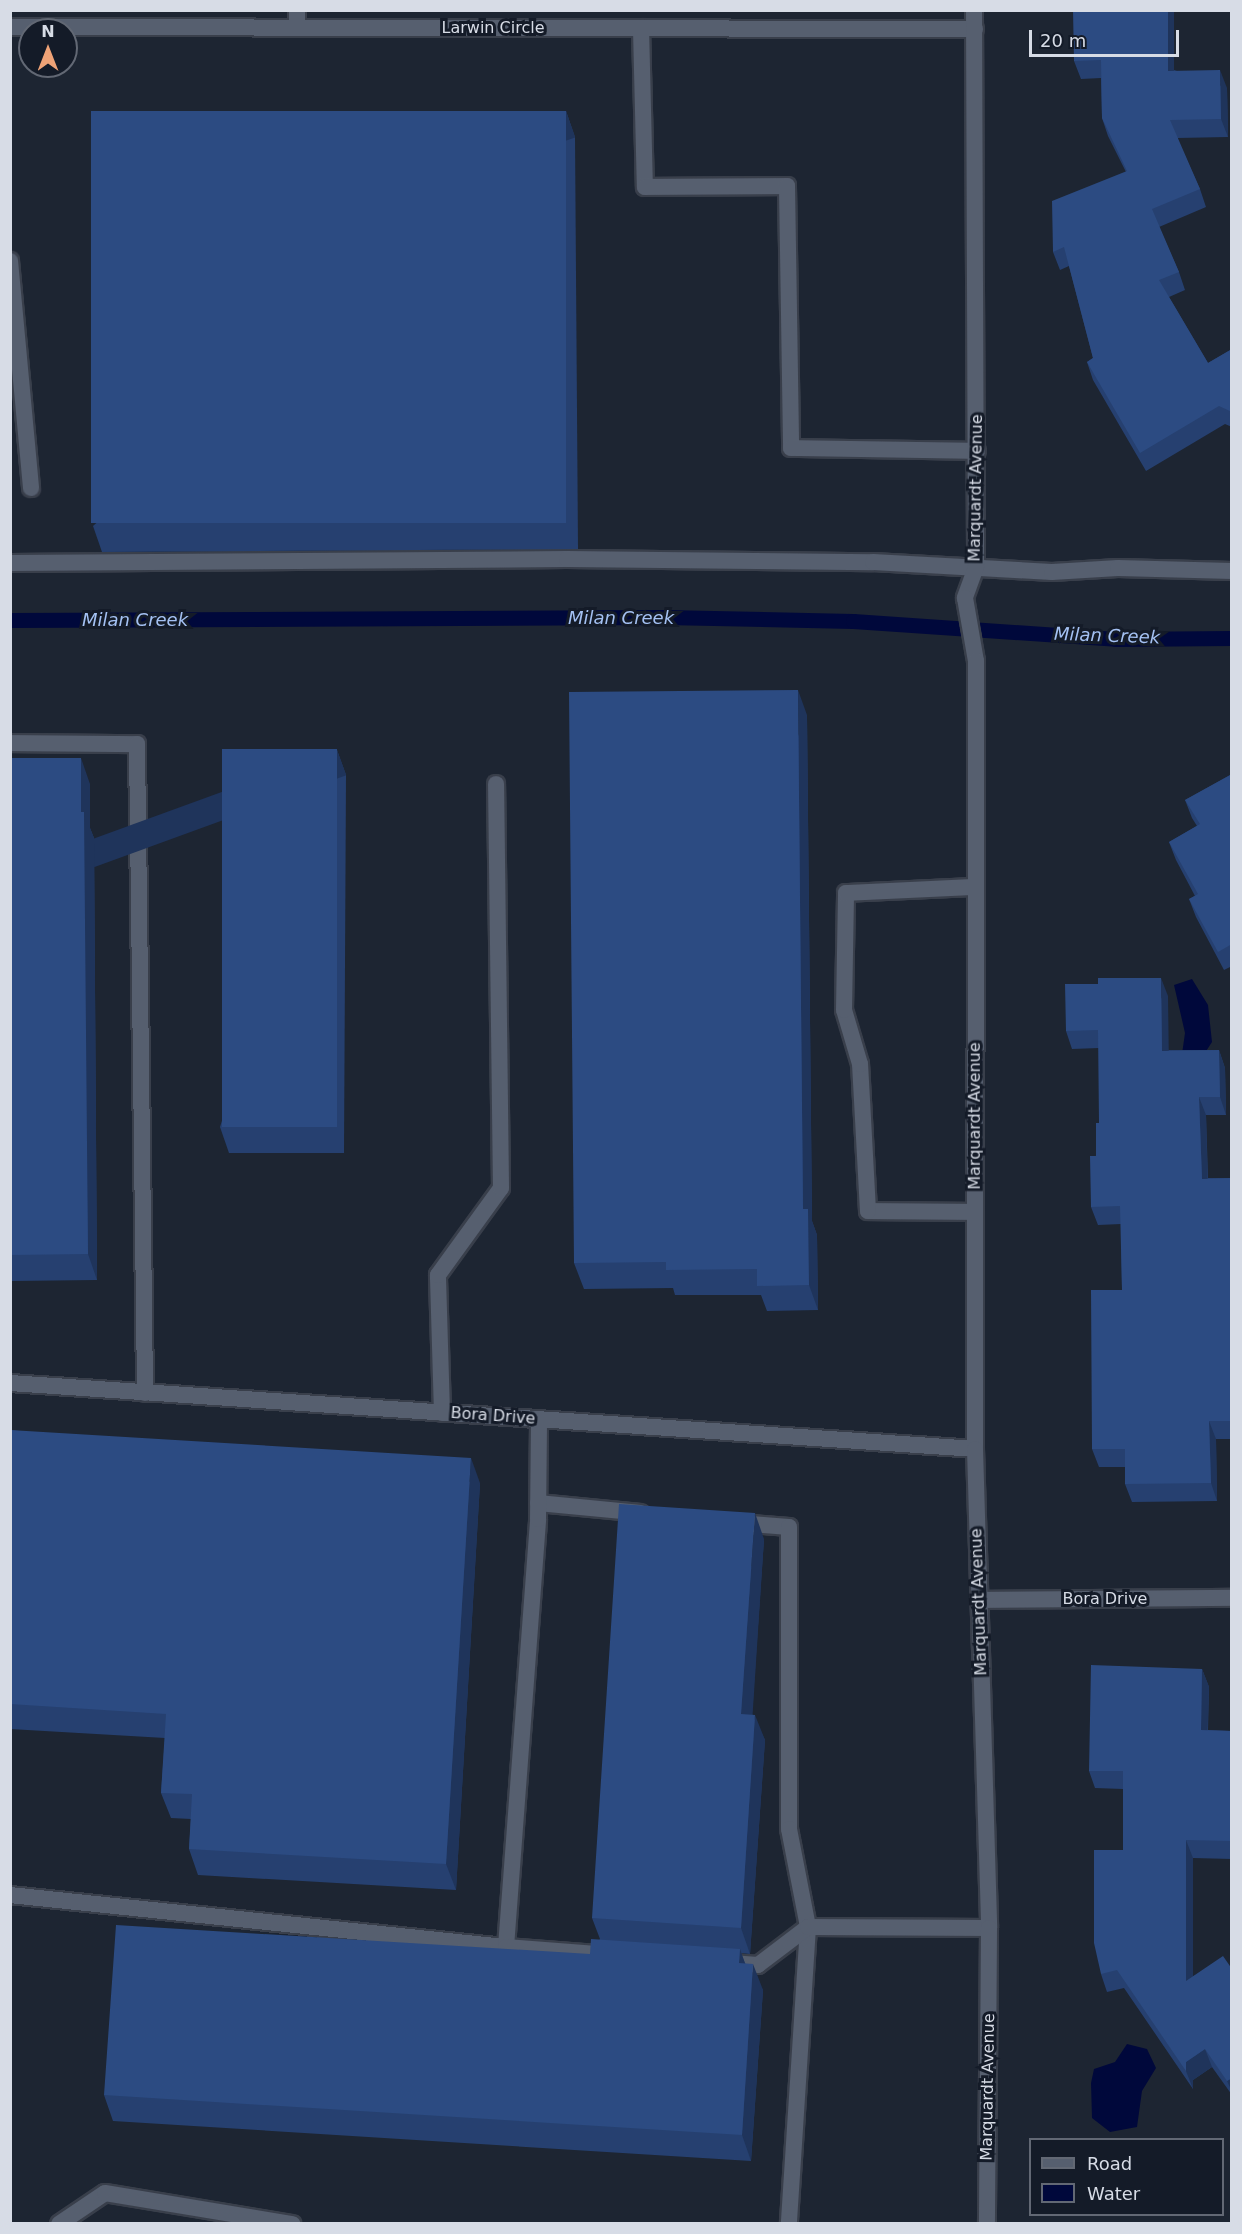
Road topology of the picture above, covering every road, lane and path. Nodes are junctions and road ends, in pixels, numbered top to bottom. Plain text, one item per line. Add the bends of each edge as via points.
1 (297, 10) edge
2 (974, 10) edge
3 (10, 27) edge
4 (297, 28) junction
5 (641, 28) junction
6 (975, 29) junction
7 (10, 261) edge
8 (977, 451) junction
9 (31, 488) dead end
10 (10, 563) edge
11 (976, 567) junction
12 (1232, 571) edge
13 (10, 743) edge
14 (496, 783) dead end
15 (975, 887) junction
16 (975, 1212) junction
17 (10, 1383) edge
18 (145, 1393) junction
19 (442, 1413) junction
20 (539, 1419) junction
21 (975, 1449) junction
22 (538, 1503) junction
23 (652, 1514) edge
24 (720, 1521) edge
25 (1232, 1598) edge
26 (980, 1600) junction
27 (10, 1895) edge
28 (808, 1927) junction
29 (989, 1928) junction
30 (506, 1947) junction
31 (632, 1956) edge
32 (712, 1962) edge
33 (59, 2223) edge
34 (292, 2223) edge
35 (789, 2223) edge
36 (987, 2223) edge

1 - 4 street
2 - 6 street, Marquardt Avenue
3 - 4 street, Larwin Circle
4 - 5 street, Larwin Circle
5 - 6 street, Larwin Circle
5 - 8 street via 645,187 788,186 791,448
6 - 8 street, Marquardt Avenue
7 - 9 street
8 - 11 street, Marquardt Avenue
10 - 11 street via 567,559
11 - 12 street via 1052,572 1118,568
11 - 15 street, Marquardt Avenue via 965,598 976,661
13 - 18 street via 137,744
14 - 19 street via 501,1188 438,1275
15 - 16 street, Marquardt Avenue
15 - 16 street via 846,893 844,1010 860,1064 868,1211
16 - 21 street, Marquardt Avenue
17 - 18 street, Bora Drive
18 - 19 street, Bora Drive
19 - 20 street, Bora Drive
20 - 21 street, Bora Drive
20 - 22 street
21 - 26 street, Marquardt Avenue
22 - 23 street
22 - 30 street
24 - 28 street via 789,1527 789,1829
25 - 26 street, Bora Drive
26 - 29 street, Marquardt Avenue
27 - 30 street
28 - 29 street
28 - 32 street via 758,1965
28 - 35 street
29 - 36 street, Marquardt Avenue
30 - 31 street
33 - 34 street via 105,2193

